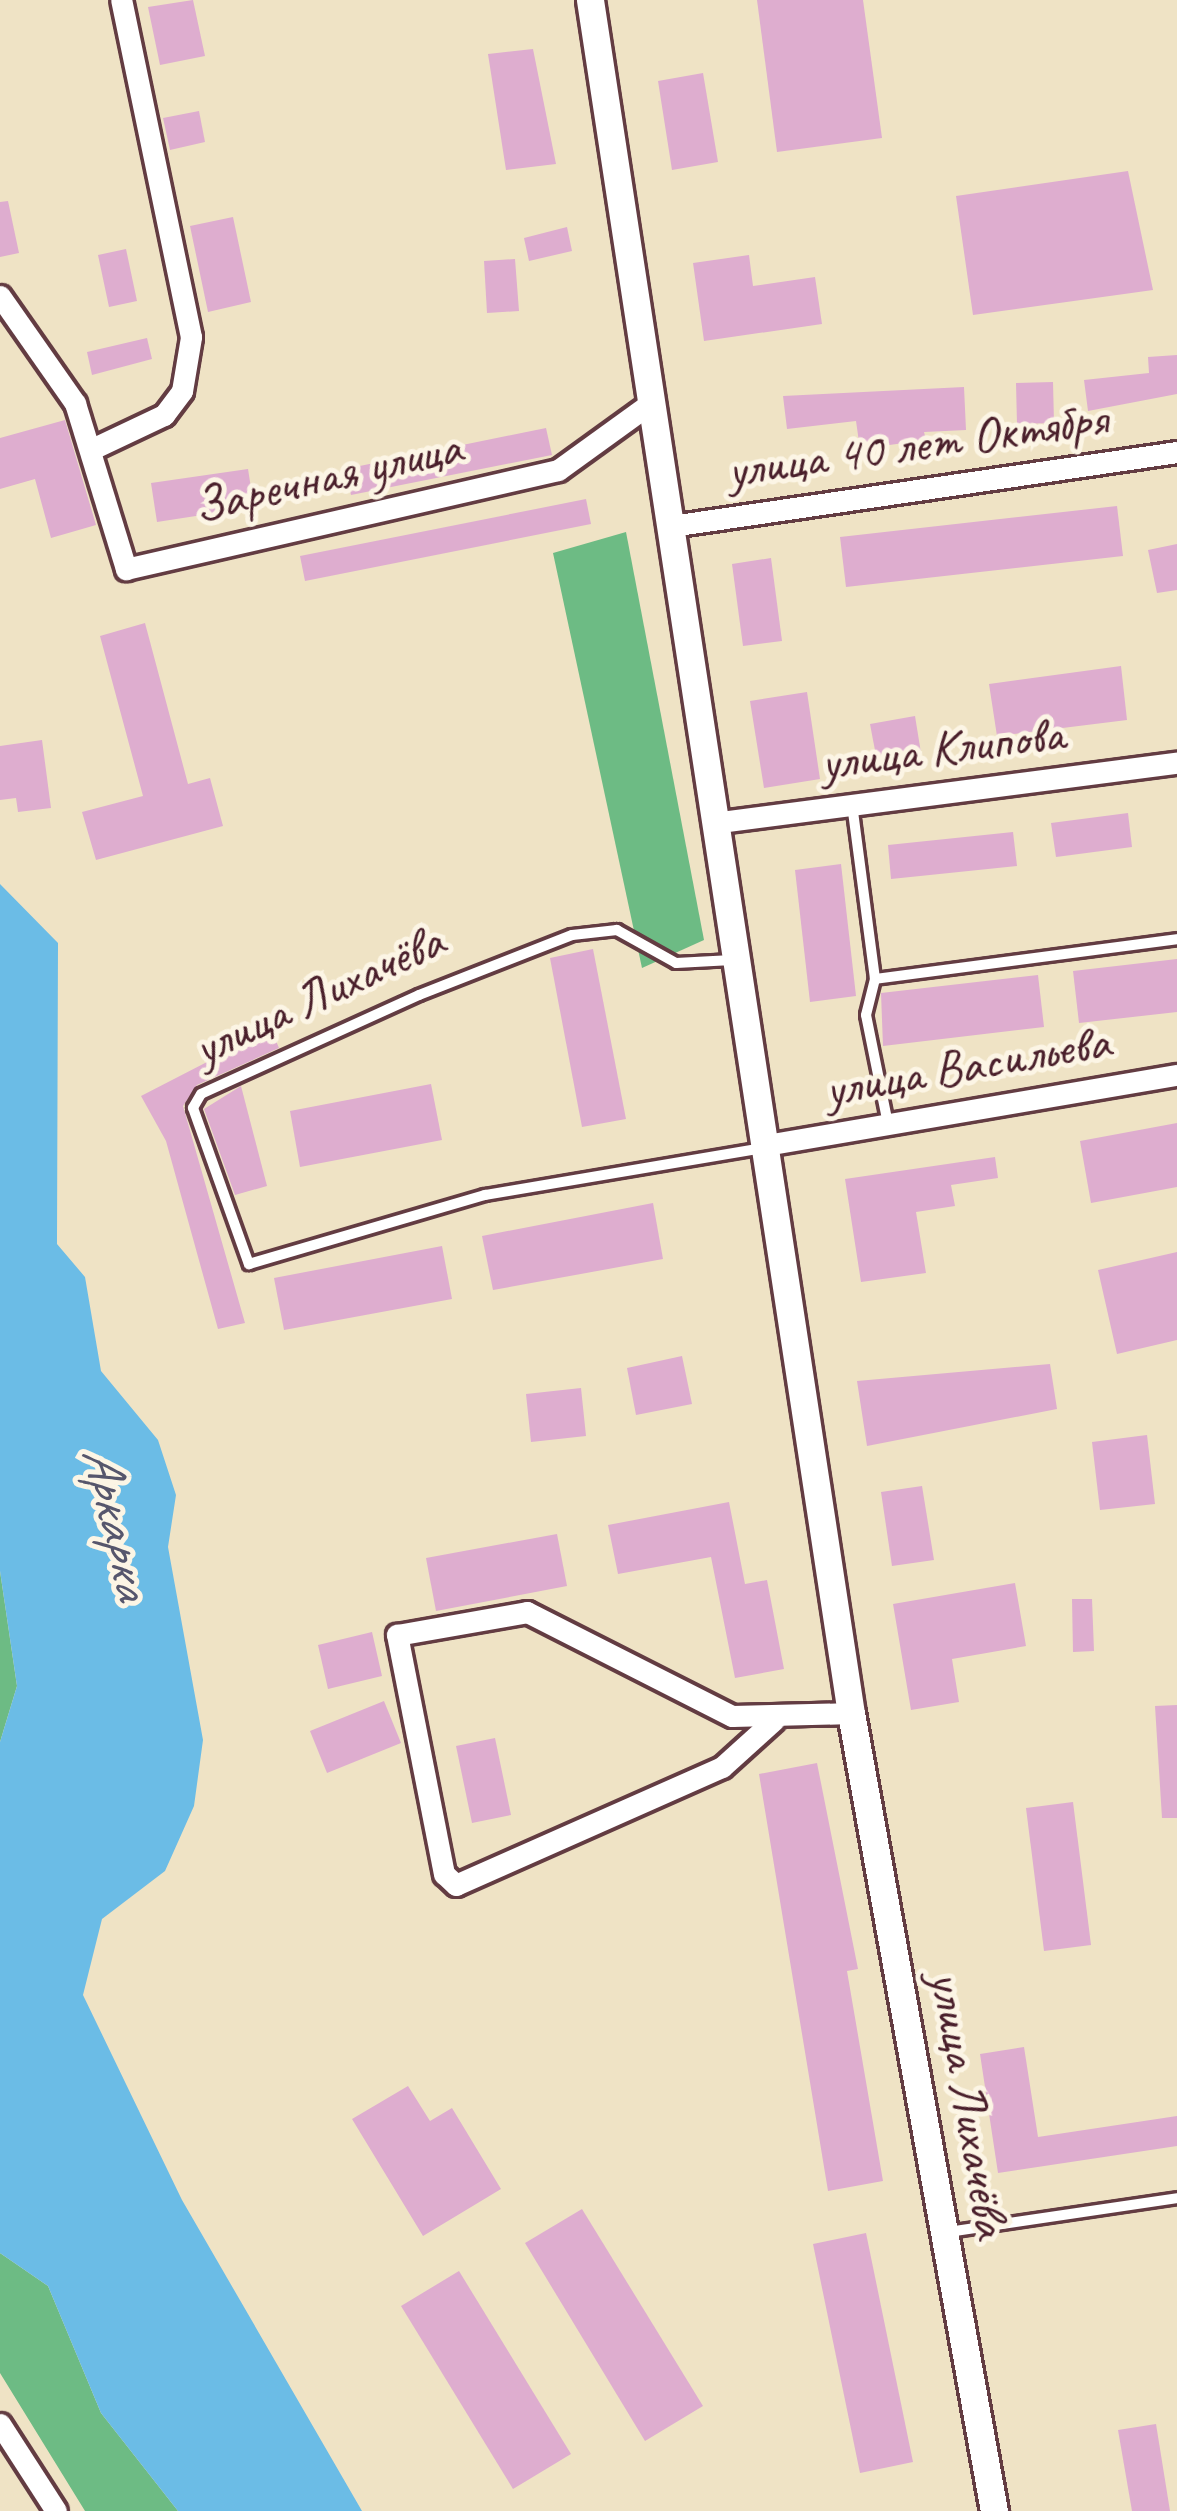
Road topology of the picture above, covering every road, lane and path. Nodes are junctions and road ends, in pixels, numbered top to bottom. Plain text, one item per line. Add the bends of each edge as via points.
1 (121, 0) edge
2 (590, 0) edge
3 (0, 296) edge
4 (651, 403) junction
5 (92, 449) junction
6 (1177, 452) edge
7 (671, 526) junction
8 (1177, 763) edge
9 (852, 804) junction
10 (720, 822) junction
11 (1177, 939) edge
12 (742, 960) junction
13 (875, 979) junction
14 (1177, 1075) edge
15 (888, 1124) junction
16 (773, 1146) junction
17 (851, 1713) junction
18 (774, 1720) junction
19 (1177, 2198) edge
20 (944, 2233) junction
21 (0, 2424) edge
22 (56, 2511) edge
23 (994, 2511) edge

1 - 5 street, Заречная улица via 190,351 164,415
2 - 4 street, улица Лихачёва
3 - 5 street, Заречная улица via 75,404
4 - 5 street, Заречная улица via 558,470 126,568
4 - 7 street, улица Лихачёва
6 - 7 street, улица 40 лет Октября
7 - 10 street, улица Лихачёва
8 - 9 street, улица Клипова
9 - 10 street, улица Клипова
9 - 13 lane
10 - 12 street, улица Лихачёва
11 - 13 lane
12 - 16 street, улица Лихачёва
12 - 16 lane, улица Лихачёва via 676,963 617,930 572,935 201,1094 193,1108 249,1264 485,1195
13 - 15 lane via 866,1015
14 - 15 street, улица Васильева
15 - 16 street, улица Васильева
16 - 17 street, улица Лихачёва
17 - 18 street
17 - 20 street, улица Лихачёва
18 - 18 street via 732,1716 526,1612 397,1635 444,1874 456,1885 722,1767
19 - 20 lane
20 - 23 street, улица Лихачёва
21 - 22 street

